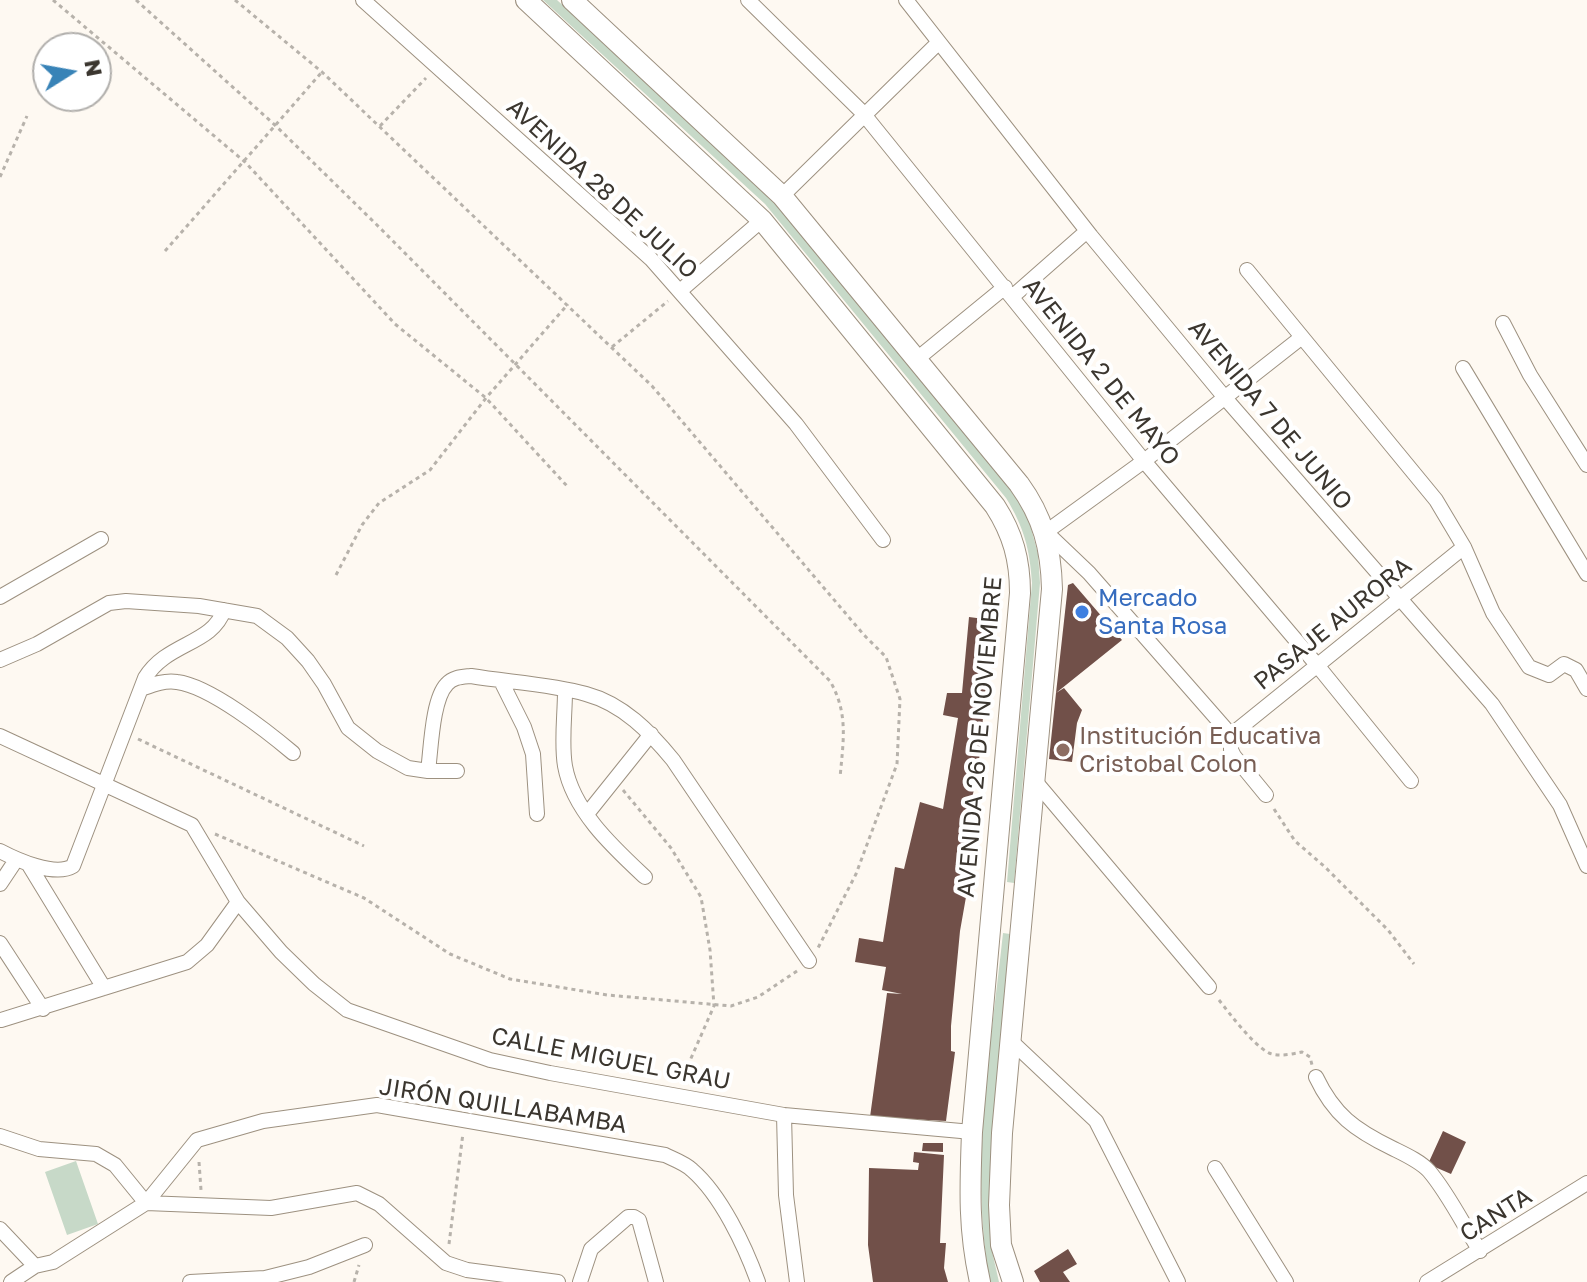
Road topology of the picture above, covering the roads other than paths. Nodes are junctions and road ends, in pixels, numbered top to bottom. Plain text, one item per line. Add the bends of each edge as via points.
1 (363, 0) edge
2 (526, 0) edge
3 (572, 0) edge
4 (748, 0) edge
5 (906, 0) edge
6 (938, 43) junction
7 (865, 116) junction
8 (782, 196) junction
9 (762, 220) junction
10 (1087, 231) junction
11 (1247, 270) dead end
12 (680, 291) junction
13 (1008, 292) junction
14 (1503, 323) dead end
15 (1302, 337) junction
16 (917, 359) junction
17 (1463, 368) dead end
18 (1226, 399) junction
19 (1144, 461) junction
20 (1587, 465) edge
21 (1046, 532) junction
22 (101, 539) dead end
23 (883, 540) dead end
24 (1464, 547) junction
25 (1587, 574) edge
26 (0, 597) edge
27 (1399, 599) junction
28 (224, 610) junction
29 (0, 660) edge
30 (1317, 665) junction
31 (501, 681) junction
32 (141, 689) junction
33 (1587, 689) edge
34 (565, 691) junction
35 (651, 734) junction
36 (1231, 735) junction
37 (0, 736) edge
38 (293, 753) dead end
39 (428, 771) junction
40 (457, 771) dead end
41 (1035, 781) junction
42 (1411, 781) dead end
43 (105, 783) junction
44 (1266, 795) road end
45 (537, 814) dead end
46 (587, 814) junction
47 (0, 851) edge
48 (23, 862) junction
49 (1587, 866) edge
50 (645, 877) dead end
51 (0, 884) edge
52 (238, 902) junction
53 (992, 905) junction
54 (1024, 909) junction
55 (0, 943) edge
56 (809, 961) road end
57 (1209, 987) road end
58 (104, 988) junction
59 (43, 1009) junction
60 (1, 1020) edge
61 (1011, 1041) junction
62 (1316, 1077) road end
63 (784, 1115) junction
64 (972, 1132) junction
65 (0, 1136) edge
66 (1215, 1168) dead end
67 (1587, 1183) edge
68 (146, 1203) junction
69 (0, 1229) edge
70 (365, 1245) dead end
71 (1480, 1251) junction
72 (35, 1266) junction
73 (11, 1282) edge
74 (190, 1282) edge
75 (558, 1282) edge
76 (580, 1282) edge
77 (656, 1282) edge
78 (758, 1282) edge
79 (797, 1282) edge
80 (980, 1282) edge
81 (1013, 1282) edge
82 (1178, 1282) edge
83 (1286, 1282) edge
84 (1427, 1282) edge

1 - 12 street, AVENIDA 28 DE JULIO
2 - 9 main road, AVENIDA 26 DE NOVIEMBRE
3 - 8 main road
4 - 7 street, AVENIDA 2 DE MAYO
5 - 6 street, AVENIDA 7 DE JUNIO
6 - 7 street
6 - 10 street, AVENIDA 7 DE JUNIO
7 - 8 street
7 - 13 street, AVENIDA 2 DE MAYO
8 - 16 main road
9 - 12 street
9 - 53 main road, AVENIDA 26 DE NOVIEMBRE via 995,506 1015,544 1020,593
10 - 13 street
10 - 18 street, AVENIDA 7 DE JUNIO
11 - 15 street
12 - 23 street, AVENIDA 28 DE JULIO via 796,424
13 - 16 street
13 - 19 street, AVENIDA 2 DE MAYO
14 - 20 street
15 - 18 street
15 - 24 street via 1436,500
16 - 21 main road via 1019,484
17 - 25 street
18 - 19 street
18 - 27 street, AVENIDA 7 DE JUNIO
19 - 21 street
19 - 30 street, AVENIDA 2 DE MAYO
21 - 36 street via 1089,573
21 - 41 main road via 1052,589
22 - 26 street
24 - 27 street, PASAJE AURORA
24 - 33 street via 1493,613 1529,667 1549,675 1564,664 1576,670
27 - 30 street, PASAJE AURORA
27 - 49 street, AVENIDA 7 DE JUNIO via 1492,704 1560,805
28 - 29 street via 109,603
28 - 32 street via 214,628 153,665
28 - 39 street via 257,616 287,638 324,684 348,728 408,768
30 - 36 street, PASAJE AURORA
30 - 42 street, AVENIDA 2 DE MAYO
31 - 34 street
31 - 39 street via 471,676 448,682 436,711
31 - 45 street via 533,754
32 - 38 street via 160,683 192,686 262,727
32 - 43 street
34 - 35 street via 588,694 624,711
34 - 46 street via 564,765
35 - 46 street
35 - 56 street
36 - 44 street via 1234,756
37 - 43 street
39 - 40 street
41 - 54 main road
41 - 57 street
43 - 48 street via 73,866 66,870
43 - 52 street, CALLE MIGUEL GRAU via 192,825
46 - 50 street
47 - 48 street
48 - 51 street
48 - 58 street
52 - 58 street via 207,945 187,962
52 - 63 street, CALLE MIGUEL GRAU via 281,952 347,1010 490,1060
53 - 54 main road
53 - 64 main road, AVENIDA 26 DE NOVIEMBRE
54 - 61 main road
55 - 59 street
58 - 59 street
59 - 60 street
61 - 81 main road via 999,1205 1001,1245
61 - 82 street via 1096,1121
62 - 71 street via 1343,1119 1428,1170
63 - 64 street, CALLE MIGUEL GRAU
63 - 79 street via 786,1195
64 - 80 main road, AVENIDA 26 DE NOVIEMBRE via 969,1208
65 - 68 street via 39,1149 96,1154 115,1165
66 - 83 street
67 - 71 street, CANTA
68 - 72 street via 53,1262
68 - 75 street via 271,1208 357,1193 379,1204 446,1263
68 - 78 street, JIRÓN QUILLABAMBA via 197,1140 263,1121 377,1105 665,1155 691,1168 713,1195 748,1253
69 - 72 street
70 - 74 street via 265,1278
71 - 84 street, CANTA
72 - 73 street
76 - 77 street via 591,1249 628,1217 639,1220

